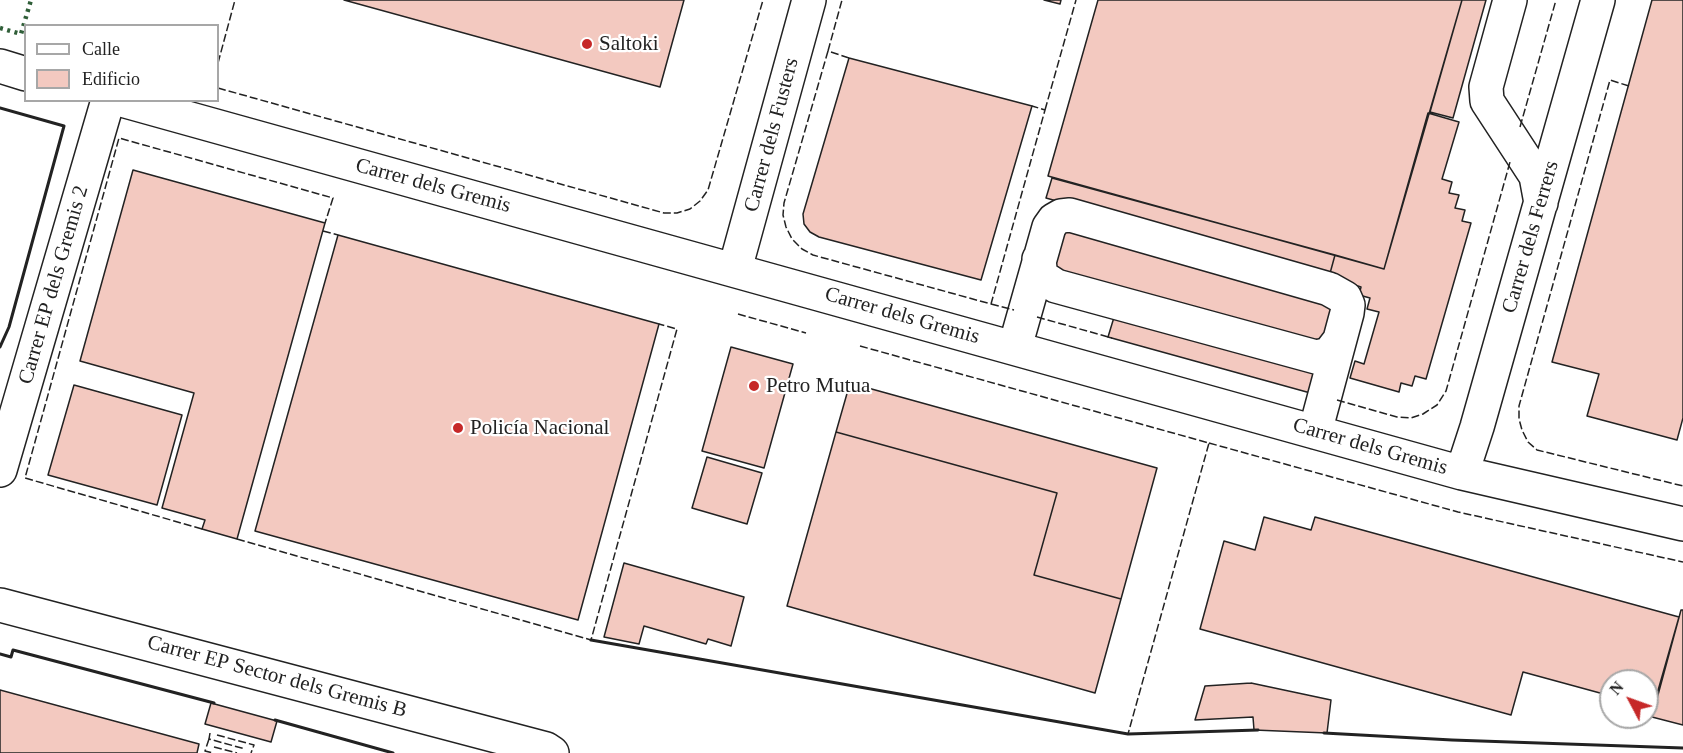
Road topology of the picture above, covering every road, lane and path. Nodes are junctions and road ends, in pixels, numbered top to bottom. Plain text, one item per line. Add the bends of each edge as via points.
1 (809, 0) edge
2 (1509, 0) edge
3 (1598, 0) edge
4 (0, 66) edge
5 (24, 73) edge
6 (107, 102) edge
7 (129, 102) edge
8 (1541, 202) junction
9 (1040, 259) junction
10 (735, 269) junction
11 (1340, 341) junction
12 (1015, 347) junction
13 (1315, 432) junction
14 (0, 470) edge
15 (1462, 473) junction
16 (1683, 524) edge
17 (0, 586) edge
18 (16, 608) edge
19 (552, 753) edge

1 - 10 street, Carrer dels Fusters
2 - 8 street via 1486,87 1487,101 1536,176
3 - 8 street, Carrer dels Ferrers
4 - 5 street
6 - 14 street, Carrer EP dels Gremis 2
7 - 10 street, Carrer dels Gremis
8 - 15 street, Carrer dels Ferrers
9 - 11 street via 1042,277 1078,292 1316,357 1329,354
9 - 11 street via 1048,227 1061,216 1070,215 1329,289 1345,298 1348,305
9 - 12 street
10 - 12 street, Carrer dels Gremis
11 - 13 street
12 - 13 street, Carrer dels Gremis
13 - 15 street, Carrer dels Gremis
15 - 16 street, Carrer dels Gremis
17 - 18 street
18 - 19 street, Carrer EP Sector dels Gremis B

